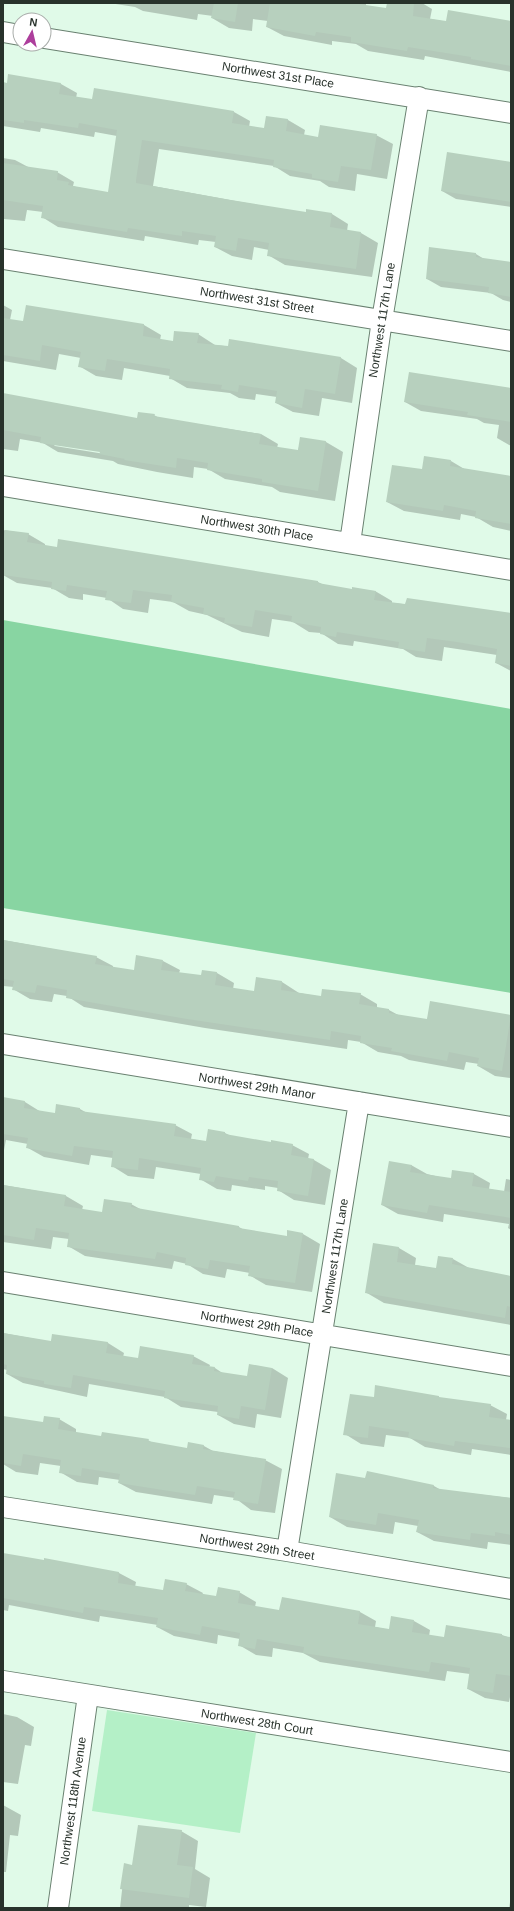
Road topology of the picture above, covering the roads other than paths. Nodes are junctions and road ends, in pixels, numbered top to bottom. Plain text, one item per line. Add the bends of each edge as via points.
1 (52, 39) edge
2 (419, 97) junction
3 (511, 113) edge
4 (3, 259) edge
5 (382, 320) junction
6 (511, 341) edge
7 (3, 486) edge
8 (350, 543) junction
9 (511, 570) edge
10 (3, 1044) edge
11 (359, 1102) junction
12 (511, 1127) edge
13 (3, 1282) edge
14 (323, 1335) junction
15 (511, 1366) edge
16 (3, 1507) edge
17 (287, 1551) junction
18 (511, 1589) edge
19 (3, 1681) edge
20 (88, 1695) junction
21 (511, 1762) edge
22 (58, 1908) edge

1 - 2 street, Northwest 31st Place
2 - 3 street, Northwest 31st Place
2 - 5 street, Northwest 117th Lane
4 - 5 street, Northwest 31st Street
5 - 6 street, Northwest 31st Street
5 - 8 street, Northwest 117th Lane
7 - 8 street, Northwest 30th Place
8 - 9 street, Northwest 30th Place
10 - 11 street, Northwest 29th Manor
11 - 12 street, Northwest 29th Manor
11 - 14 street, Northwest 117th Lane
13 - 14 street, Northwest 29th Place
14 - 15 street, Northwest 29th Place
14 - 17 street, Northwest 117th Lane
16 - 17 street, Northwest 29th Street
17 - 18 street, Northwest 29th Street
19 - 20 street, Northwest 28th Court
20 - 21 street, Northwest 28th Court
20 - 22 street, Northwest 118th Avenue

